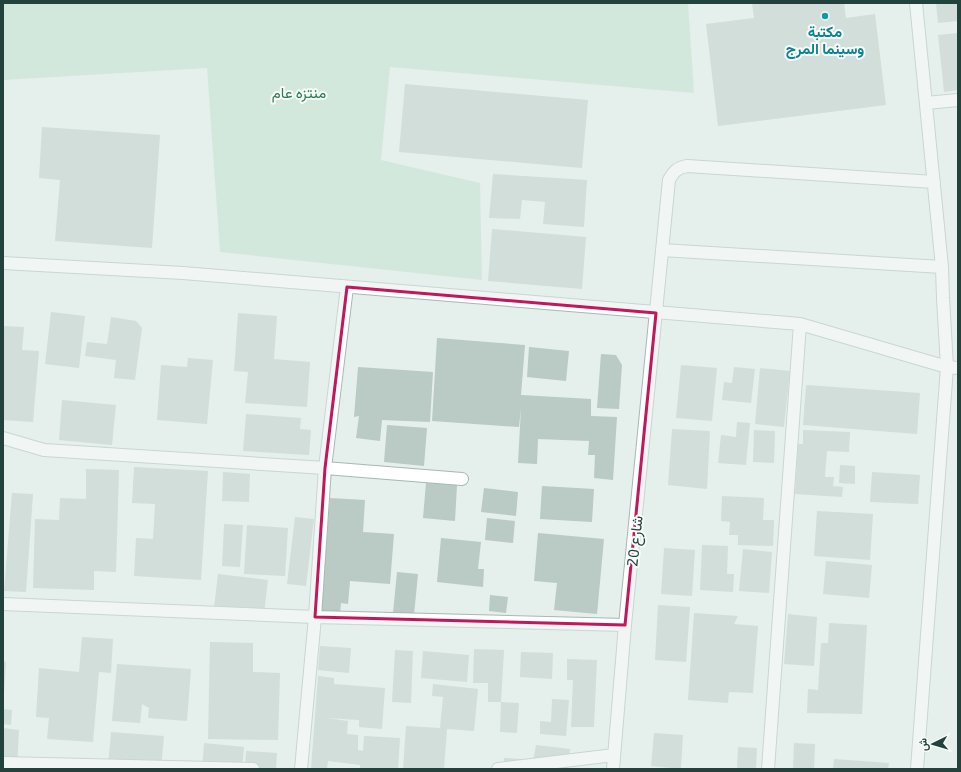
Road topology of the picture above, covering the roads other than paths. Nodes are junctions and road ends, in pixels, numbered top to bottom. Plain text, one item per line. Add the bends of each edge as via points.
1 (916, 3) edge
2 (958, 100) edge
3 (926, 103) junction
4 (934, 182) junction
5 (662, 250) junction
6 (3, 263) edge
7 (942, 267) junction
8 (347, 287) junction
9 (656, 313) junction
10 (800, 324) junction
11 (953, 367) edge
12 (3, 438) edge
13 (325, 468) junction
14 (462, 479) dead end
15 (3, 604) edge
16 (315, 617) junction
17 (625, 626) junction
18 (614, 755) junction
19 (3, 763) edge
20 (195, 768) edge
21 (253, 769) edge
22 (301, 769) edge
23 (498, 769) edge
24 (613, 769) edge
25 (768, 769) edge
26 (916, 769) edge

1 - 3 street
2 - 3 street
3 - 4 street
4 - 5 street, شارع 20 via 679,167 669,180
4 - 7 street
5 - 7 street
5 - 9 street, شارع 20
6 - 8 street via 183,273
7 - 11 street
8 - 9 street
8 - 13 street
9 - 10 street
9 - 17 street, شارع 20
10 - 11 street
10 - 25 street
11 - 26 street
12 - 13 street via 44,450
13 - 14 street
13 - 16 street
15 - 16 street
16 - 17 street
16 - 22 street
17 - 18 street, شارع 20
18 - 23 street
18 - 24 street, شارع 20
19 - 20 street
20 - 21 street

